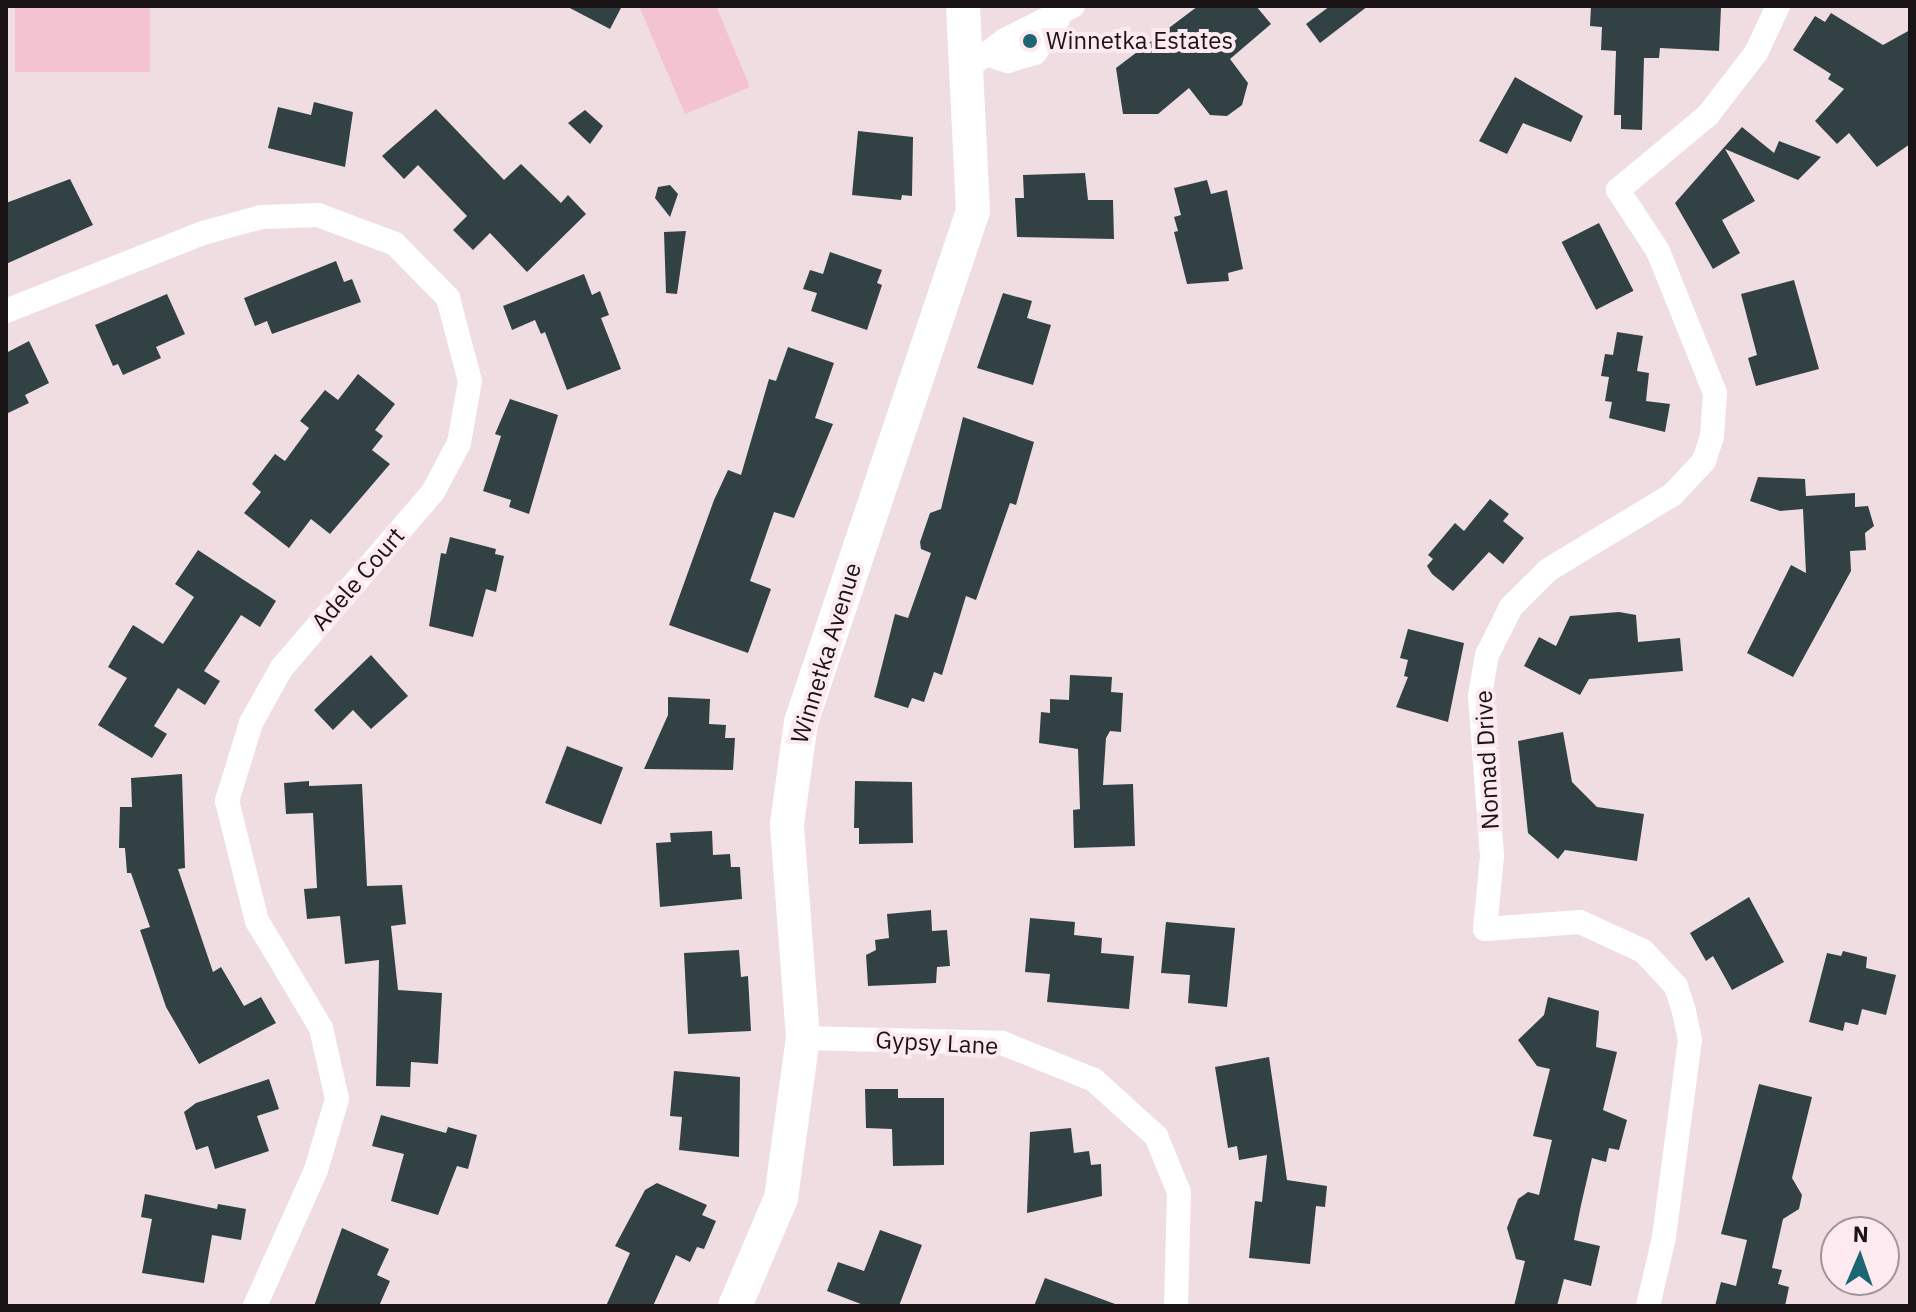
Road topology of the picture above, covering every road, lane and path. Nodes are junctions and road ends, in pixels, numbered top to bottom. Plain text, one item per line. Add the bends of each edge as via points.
1 (963, 6) edge
2 (1778, 6) edge
3 (1067, 10) edge
4 (978, 62) junction
5 (6, 311) edge
6 (803, 1038) junction
7 (255, 1306) edge
8 (735, 1306) edge
9 (1176, 1306) edge
10 (1648, 1306) edge

1 - 4 main road, Winnetka Avenue
2 - 10 street, Nomad Drive via 1756,53 1708,115 1618,190 1658,251 1715,393 1712,437 1704,461 1672,495 1548,570 1511,607 1487,655 1480,695 1492,856 1485,929 1580,922 1643,951 1676,986 1684,1011 1690,1040 1664,1237
3 - 4 street via 1035,53
4 - 6 main road, Winnetka Avenue via 973,211 812,687 792,768 787,824
5 - 7 street, Adele Court via 203,233 261,217 318,215 395,244 448,298 470,381 459,443 433,492 281,669 251,723 227,801 257,921 321,1028 337,1099 316,1170
6 - 8 main road, Winnetka Avenue via 781,1198
6 - 9 street, Gypsy Lane via 1002,1043 1094,1080 1156,1136 1179,1192

